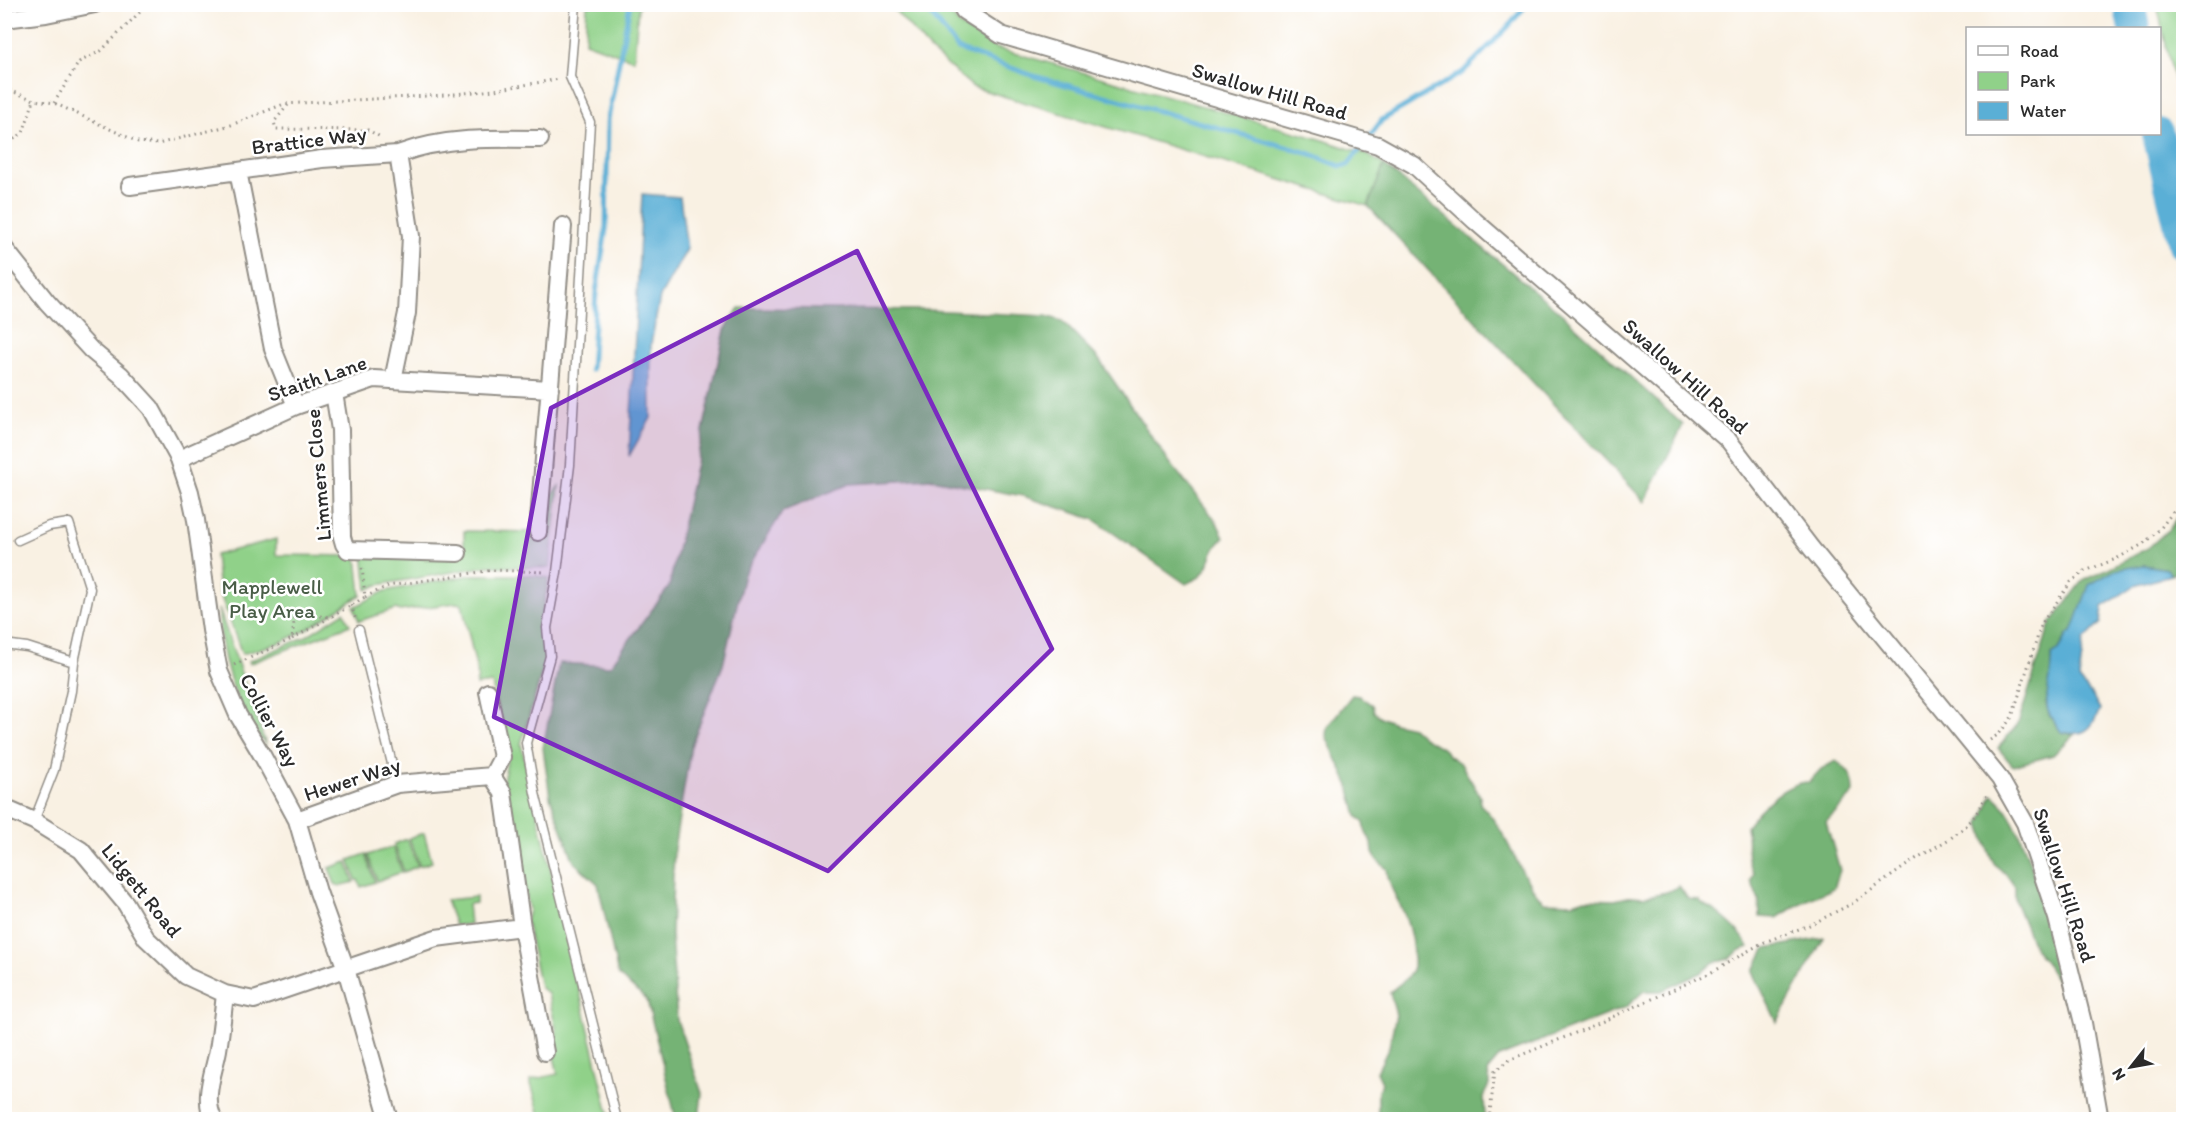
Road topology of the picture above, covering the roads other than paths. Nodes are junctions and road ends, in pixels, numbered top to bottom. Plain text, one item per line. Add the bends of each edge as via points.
1 (95, 4) edge
2 (576, 4) edge
3 (960, 4) edge
4 (4, 19) edge
5 (540, 139) dead end
6 (392, 154) junction
7 (238, 171) junction
8 (130, 186) dead end
9 (563, 226) dead end
10 (4, 248) edge
11 (393, 380) junction
12 (550, 389) junction
13 (334, 393) junction
14 (296, 406) junction
15 (179, 459) junction
16 (538, 532) dead end
17 (18, 540) dead end
18 (458, 553) dead end
19 (359, 630) dead end
20 (4, 644) edge
21 (74, 662) junction
22 (488, 692) dead end
23 (492, 776) junction
24 (397, 784) junction
25 (4, 807) edge
26 (297, 820) junction
27 (34, 821) junction
28 (522, 927) junction
29 (346, 969) junction
30 (225, 994) junction
31 (545, 1052) dead end
32 (214, 1119) edge
33 (389, 1119) edge
34 (617, 1119) edge
35 (2100, 1119) edge

1 - 4 street
2 - 34 lane via 570,77 590,122 570,465 547,628 550,656 526,743 535,793
3 - 35 street, Swallow Hill Road via 964,11 1000,35 1378,145 1414,165 1729,441 1811,549 2000,779 2025,823 2054,908 2083,1023
5 - 6 street, Brattice Way via 452,141
6 - 7 street, Brattice Way
6 - 11 street via 411,236 407,313
7 - 8 street
7 - 14 street, Brattice Way via 273,349
9 - 12 street
10 - 15 street, Collier Way via 47,302 150,408
11 - 12 street, Staith Lane
11 - 13 street, Staith Lane via 374,379
12 - 16 street
13 - 14 street, Staith Lane
13 - 18 street, Limmers Close via 340,430 342,537 348,550
14 - 15 street, Staith Lane
15 - 26 street, Collier Way via 196,520 219,672 238,715
17 - 21 lane via 49,526 69,523 90,589
19 - 24 lane
20 - 21 lane
21 - 27 lane via 54,770
22 - 23 street via 502,757
23 - 24 street, Hewer Way
23 - 28 street via 503,792
24 - 26 street, Hewer Way
25 - 27 street, Lidgett Road
26 - 29 street, Collier Way
27 - 30 street, Lidgett Road via 81,850 126,904 146,938 186,976
28 - 29 street via 436,938
28 - 31 street
29 - 30 street, Lidgett Road via 254,999
29 - 33 street, Collier Way
30 - 32 street via 210,1085 210,1113

